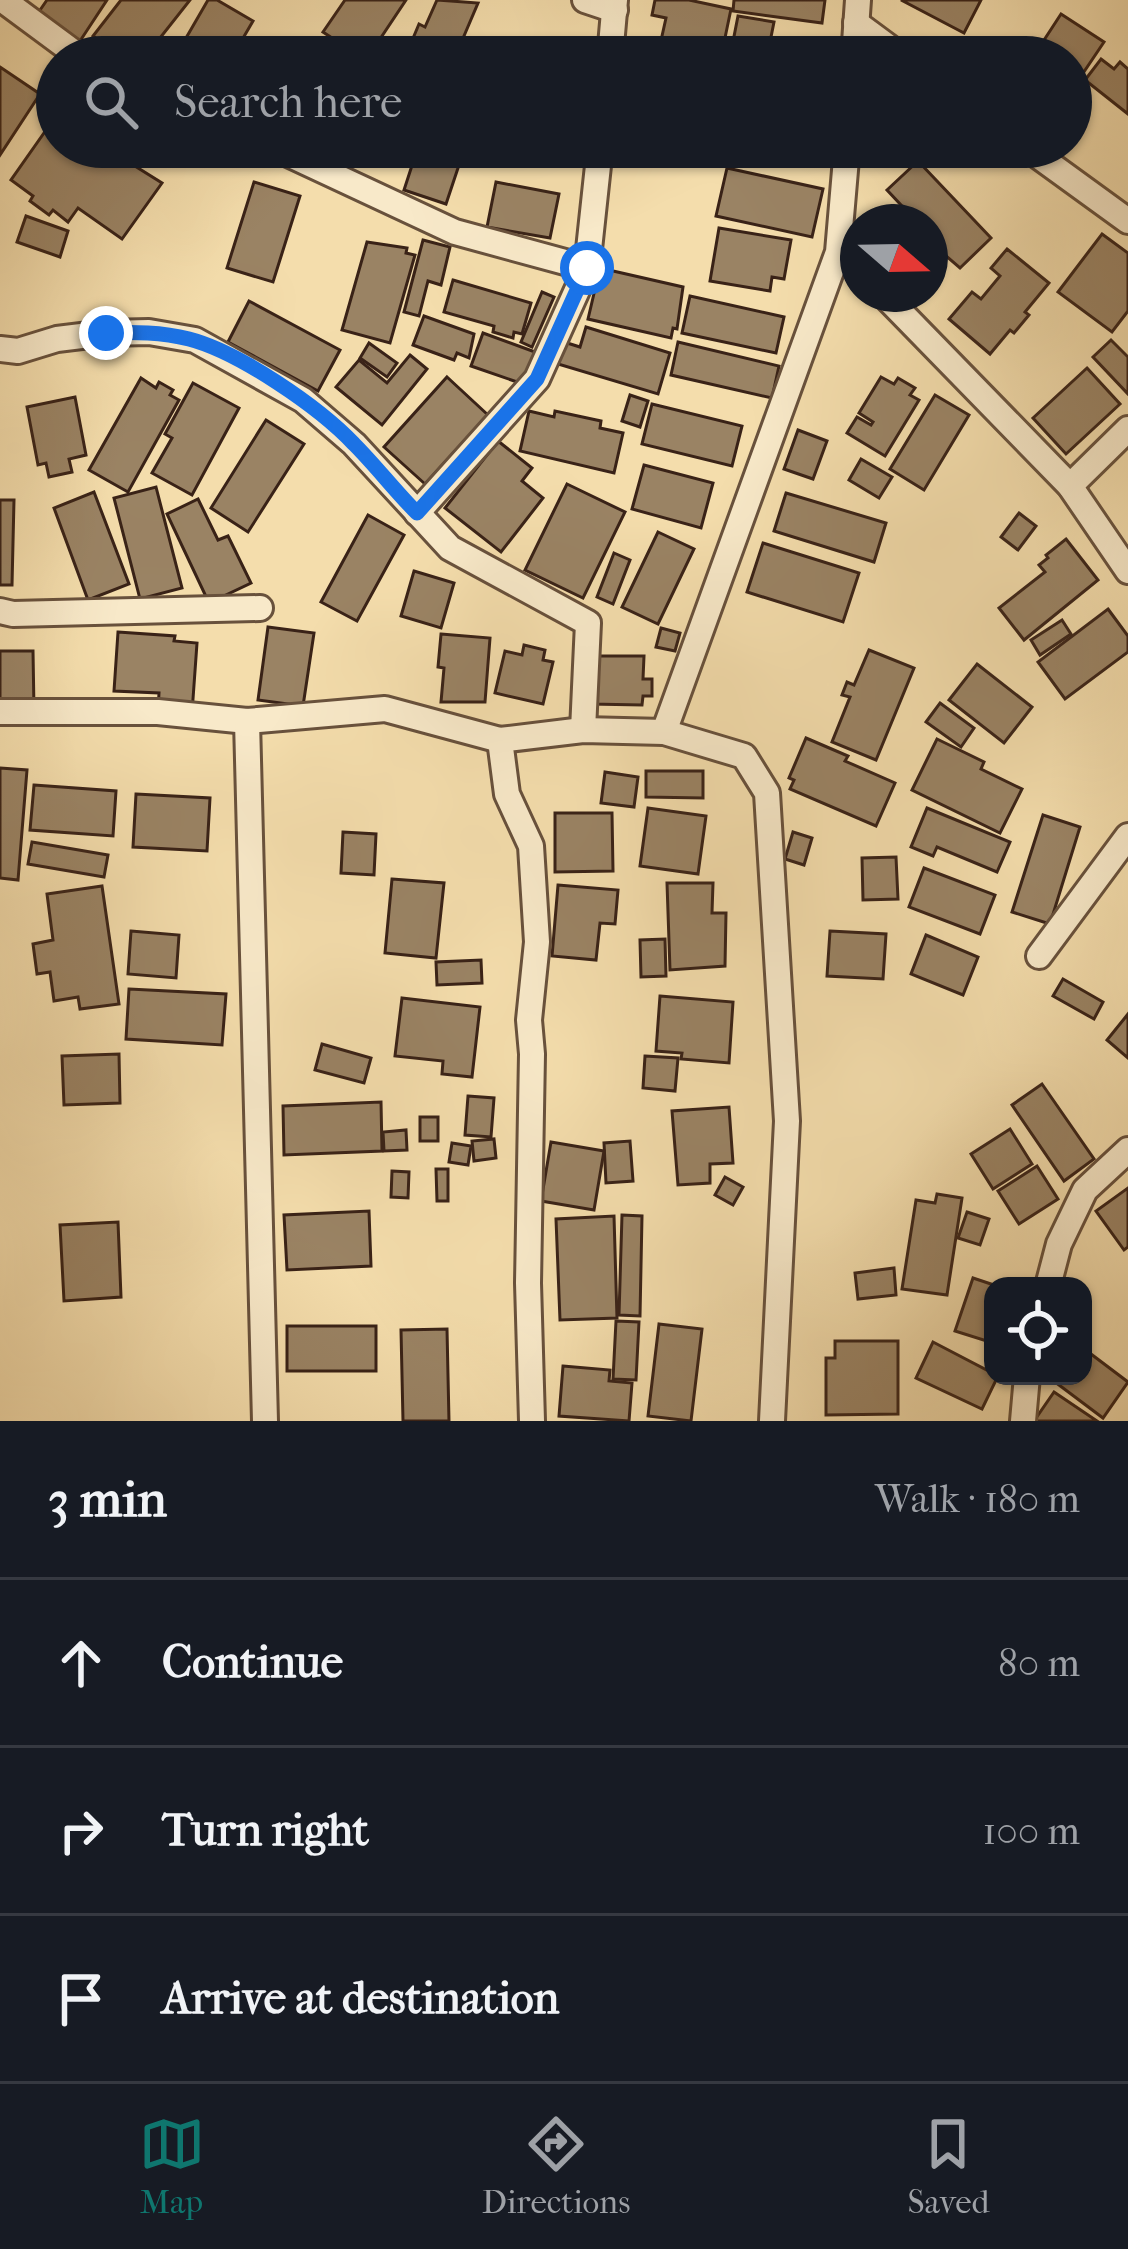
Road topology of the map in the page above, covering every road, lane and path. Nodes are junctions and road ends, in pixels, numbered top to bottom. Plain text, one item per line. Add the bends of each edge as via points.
1 (3, 0) edge
2 (585, 0) edge
3 (615, 5) edge
4 (857, 12) edge
5 (52, 36) edge
6 (612, 36) edge
7 (881, 36) edge
8 (318, 168) edge
9 (598, 168) edge
10 (845, 168) edge
11 (1055, 168) edge
12 (1128, 220) edge
13 (838, 252) joint
14 (587, 268) junction
15 (901, 312) edge
16 (0, 349) edge
17 (1128, 429) edge
18 (1070, 486) junction
19 (417, 513) junction
20 (1128, 571) edge
21 (260, 608) dead end
22 (0, 611) edge
23 (0, 712) edge
24 (247, 721) junction
25 (583, 730) junction
26 (664, 732) junction
27 (500, 740) junction
28 (1128, 836) edge
29 (1039, 956) dead end
30 (1128, 1150) edge
31 (1050, 1277) edge
32 (1026, 1385) edge
33 (265, 1421) edge
34 (532, 1421) edge
35 (772, 1421) edge
36 (1023, 1421) edge

1 - 5 street
2 - 3 street
3 - 6 street
4 - 7 street
8 - 14 street via 454,232
9 - 14 street
10 - 13 street
11 - 12 street
13 - 26 street
14 - 19 street via 537,379
15 - 18 street
16 - 19 street via 106,333 195,340 303,400
17 - 18 street
18 - 20 street
19 - 25 street via 450,548 588,623
21 - 22 street
23 - 24 street
24 - 27 street via 385,709
24 - 33 street
25 - 26 street
25 - 27 street
26 - 35 street via 744,756 767,794 787,1121
27 - 34 street via 507,794 531,846 537,942 530,1020
28 - 29 street
30 - 31 street via 1085,1190
32 - 36 street

